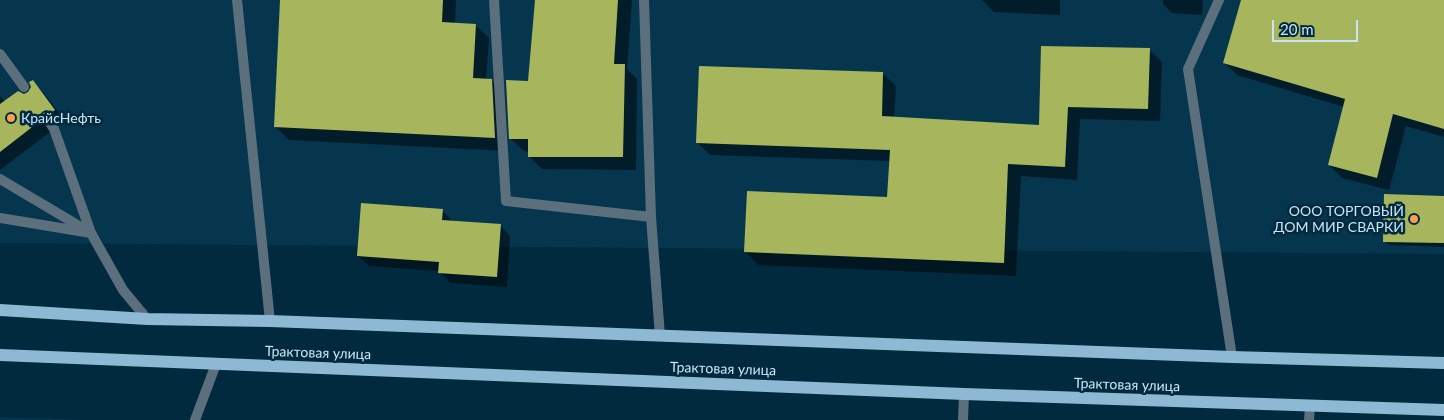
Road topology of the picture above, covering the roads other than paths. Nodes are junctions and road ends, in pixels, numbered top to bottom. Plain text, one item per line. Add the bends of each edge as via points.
1 (237, 0) edge
2 (494, 0) edge
3 (644, 0) edge
4 (1219, 0) edge
5 (0, 54) edge
6 (24, 87) dead end
7 (46, 117) dead end
8 (0, 179) edge
9 (651, 217) junction
10 (0, 218) edge
11 (91, 233) junction
12 (0, 310) edge
13 (147, 319) junction
14 (270, 321) junction
15 (660, 336) junction
16 (0, 355) edge
17 (1232, 357) junction
18 (1444, 363) edge
19 (216, 364) junction
20 (964, 394) junction
21 (1310, 406) junction
22 (1444, 410) edge
23 (195, 420) edge
24 (963, 420) edge
25 (1309, 420) edge

1 - 14 lane
2 - 9 lane via 506,201
3 - 9 lane
4 - 17 lane via 1188,69
5 - 6 lane
7 - 11 lane via 54,129
8 - 11 lane
9 - 15 lane
10 - 11 lane
11 - 13 lane via 123,290
12 - 13 main road
13 - 14 main road
14 - 15 main road
15 - 17 main road
16 - 19 main road, Трактовая улица
17 - 18 main road
19 - 20 main road, Трактовая улица
19 - 23 lane
20 - 21 main road, Трактовая улица
20 - 24 lane
21 - 22 main road, Трактовая улица
21 - 25 lane

